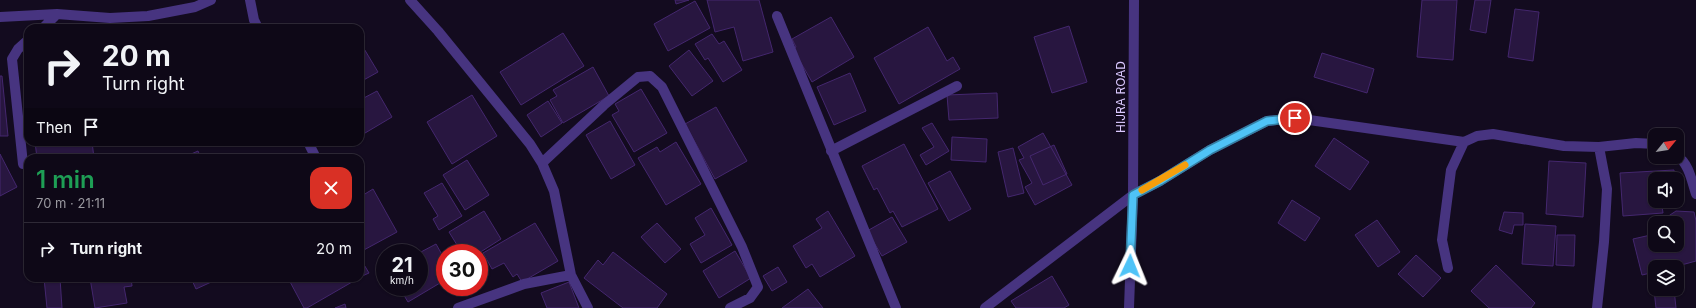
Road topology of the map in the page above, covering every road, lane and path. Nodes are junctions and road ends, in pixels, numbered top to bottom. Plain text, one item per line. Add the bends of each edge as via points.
1 (211, 0) edge
2 (250, 0) edge
3 (410, 0) edge
4 (1134, 0) edge
5 (57, 14) junction
6 (777, 16) dead end
7 (0, 17) edge
8 (47, 24) edge
9 (256, 24) edge
10 (24, 44) edge
11 (957, 86) dead end
12 (1464, 142) junction
13 (1648, 144) edge
14 (1599, 147) junction
15 (831, 151) junction
16 (542, 163) junction
17 (23, 164) dead end
18 (1684, 164) edge
19 (1696, 194) edge
20 (1133, 195) junction
21 (1448, 268) dead end
22 (571, 275) junction
23 (458, 308) edge
24 (588, 308) edge
25 (730, 308) edge
26 (896, 308) edge
27 (985, 308) edge
28 (1129, 308) edge
29 (1597, 308) edge

1 - 5 street via 195,7 148,16 110,18
2 - 9 street
3 - 16 street via 525,138
4 - 20 street, HIJRA ROAD
5 - 7 street
5 - 8 street
6 - 15 street
10 - 17 street via 12,59
11 - 15 street
12 - 14 street via 1477,136 1493,134 1564,146
12 - 20 street via 1295,118 1267,121 1210,150
12 - 21 street via 1451,170 1442,240
13 - 14 street
14 - 29 street via 1607,189
15 - 26 street
16 - 22 street via 554,191
16 - 25 street via 638,77 650,76 662,87 742,247 758,287 750,298
18 - 19 street
20 - 27 street
20 - 28 street, HIJRA ROAD
22 - 23 street via 524,284
22 - 24 street

